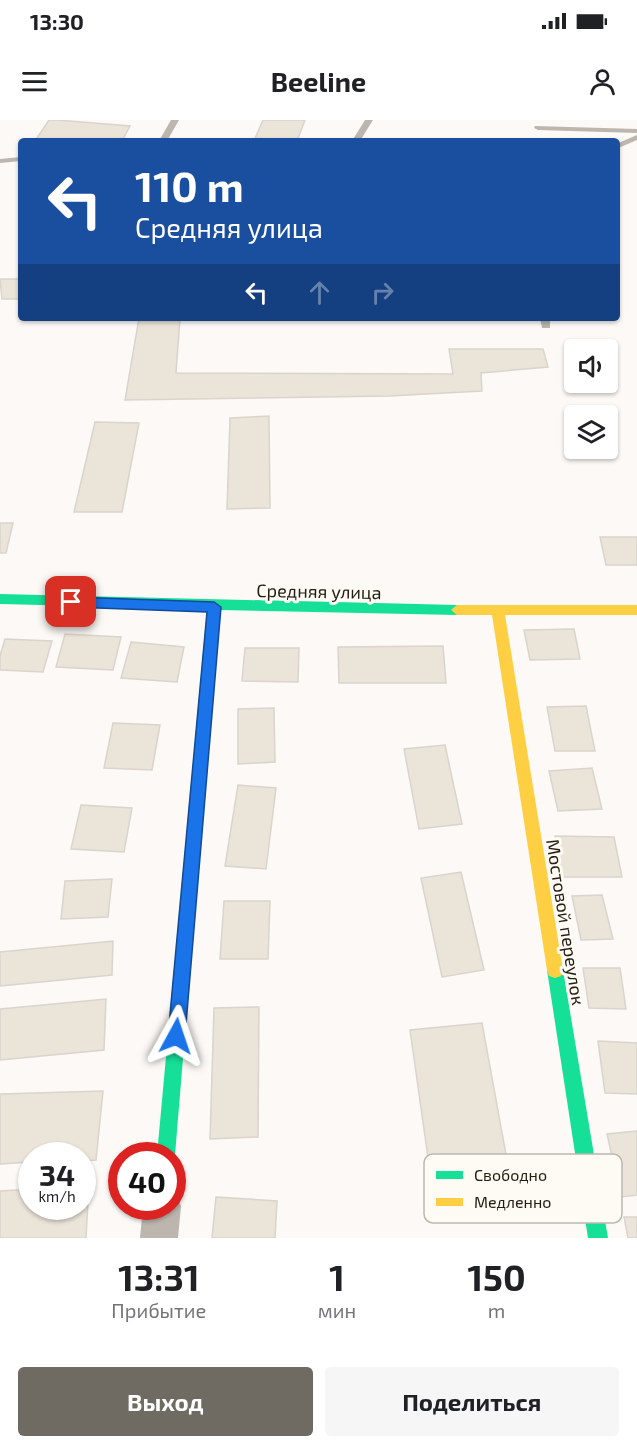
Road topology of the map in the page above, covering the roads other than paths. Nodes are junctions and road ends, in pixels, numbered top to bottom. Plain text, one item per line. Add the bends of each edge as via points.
1 (175, 120) edge
2 (369, 120) edge
3 (538, 128) dead end
4 (637, 131) edge
5 (637, 137) edge
6 (165, 138) edge
7 (358, 138) edge
8 (620, 145) edge
9 (18, 159) edge
10 (0, 161) edge
11 (0, 599) edge
12 (214, 607) junction
13 (637, 610) edge
14 (498, 612) junction
15 (167, 1142) edge
16 (585, 1154) edge
17 (161, 1220) edge
18 (596, 1223) edge
19 (159, 1238) edge
20 (598, 1238) edge

1 - 6 lane
2 - 7 lane
3 - 4 lane
5 - 8 lane
9 - 10 lane
11 - 12 street, Средняя улица
12 - 14 street, Средняя улица
12 - 15 street
13 - 14 street, Средняя улица
14 - 16 street, Мостовой переулок
17 - 19 street
18 - 20 street, Мостовой переулок

